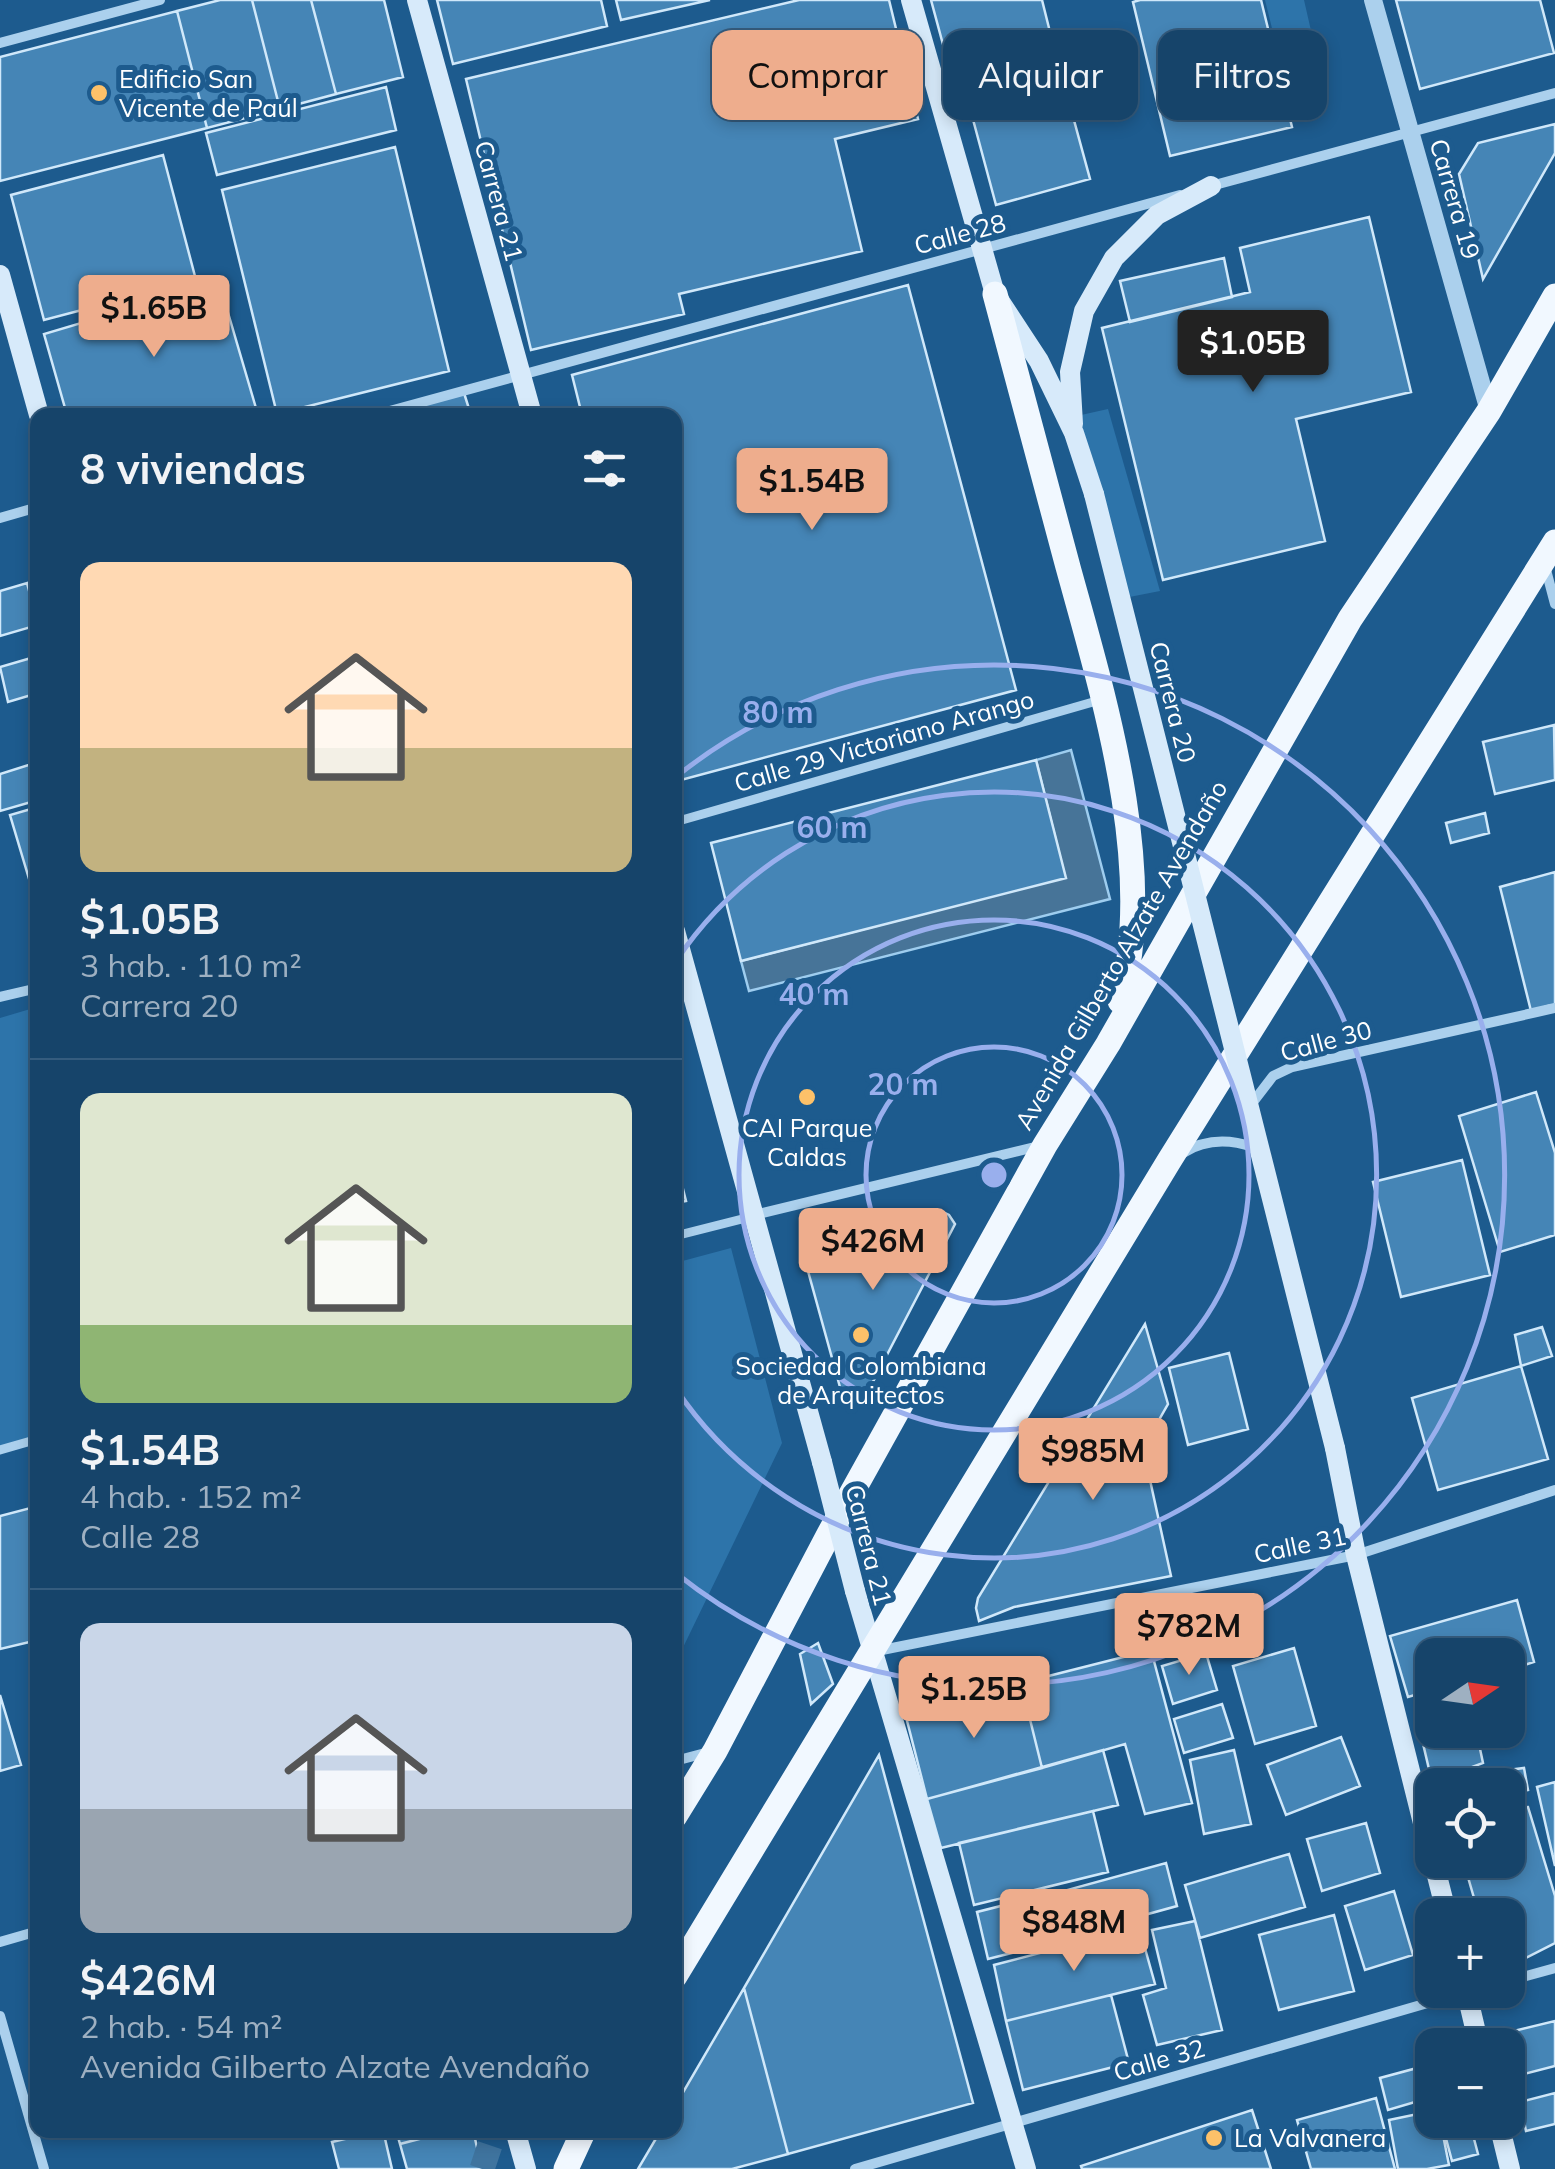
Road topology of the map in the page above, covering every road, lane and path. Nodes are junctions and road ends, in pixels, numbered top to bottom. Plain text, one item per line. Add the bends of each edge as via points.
1 (160, 0) edge
2 (417, 0) edge
3 (911, 0) edge
4 (1373, 0) edge
5 (0, 43) edge
6 (1555, 94) edge
7 (1410, 132) junction
8 (1211, 186) junction
9 (983, 249) junction
10 (0, 275) edge
11 (995, 294) junction
12 (1555, 296) edge
13 (521, 375) junction
14 (37, 408) edge
15 (401, 408) edge
16 (530, 408) edge
17 (1489, 412) junction
18 (1074, 433) junction
19 (30, 510) edge
20 (0, 518) edge
21 (1549, 552) edge
22 (1555, 604) edge
23 (1104, 699) junction
24 (682, 820) edge
25 (682, 956) edge
26 (30, 990) edge
27 (0, 997) edge
28 (1555, 1008) edge
29 (1108, 1044) junction
30 (1045, 1145) junction
31 (1253, 1147) junction
32 (1169, 1161) junction
33 (754, 1216) junction
34 (682, 1234) edge
35 (30, 1441) edge
36 (0, 1450) edge
37 (1555, 1490) edge
38 (1356, 1555) junction
39 (871, 1652) junction
40 (715, 1750) junction
41 (682, 1758) edge
42 (1415, 1788) edge
43 (682, 1804) edge
44 (30, 1933) edge
45 (0, 1942) edge
46 (682, 1964) edge
47 (1555, 1968) edge
48 (1525, 1976) edge
49 (1415, 2007) edge
50 (0, 2016) edge
51 (30, 2120) edge
52 (1013, 2124) junction
53 (35, 2138) edge
54 (580, 2138) edge
55 (1502, 2138) edge
56 (44, 2169) edge
57 (566, 2169) edge
58 (856, 2169) edge
59 (1026, 2169) edge
60 (1510, 2169) edge

1 - 5 street
2 - 13 main road, Carrera 21
3 - 9 main road, Carrera 20
4 - 7 street, Carrera 19
6 - 7 street, Calle 28
7 - 8 street, Calle 28
7 - 17 street, Carrera 19
8 - 9 street, Calle 28
8 - 18 main road via 1157,215 1114,258 1084,311 1070,372
9 - 11 main road, Carrera 20
9 - 13 street, Calle 28
10 - 14 main road
11 - 18 main road, Carrera 20 via 1039,361
11 - 23 main road
12 - 17 main road, Avenida Gilberto Alzate Avendaño
13 - 15 street, Calle 28
13 - 16 main road, Carrera 21
17 - 29 main road, Avenida Gilberto Alzate Avendaño via 1350,619
18 - 38 main road, Carrera 20, bridge via 1335,1448
19 - 20 street
21 - 22 street
21 - 32 main road
23 - 24 street, Calle 29 Victoriano Arango
23 - 29 main road via 1134,866 1130,967
25 - 33 main road, Carrera 21
26 - 27 street
28 - 31 street, Calle 30 via 1282,1072 1250,1105
29 - 30 main road, Avenida Gilberto Alzate Avendaño
30 - 33 street
30 - 40 main road, Avenida Gilberto Alzate Avendaño
31 - 32 street via 1212,1142
31 - 38 street, Carrera 20
32 - 39 main road
33 - 34 street
33 - 39 main road, Carrera 21, bridge
35 - 36 street
37 - 38 street, Calle 31
38 - 39 street, Calle 31
38 - 42 main road, Carrera 20
39 - 46 main road
39 - 52 main road, Carrera 21
40 - 41 street
40 - 43 main road, Avenida Gilberto Alzate Avendaño
44 - 45 street
47 - 48 street
49 - 52 street, Calle 32
50 - 51 street
52 - 58 street, Calle 32
52 - 59 main road, Carrera 21
53 - 56 street
54 - 57 main road
55 - 60 main road

